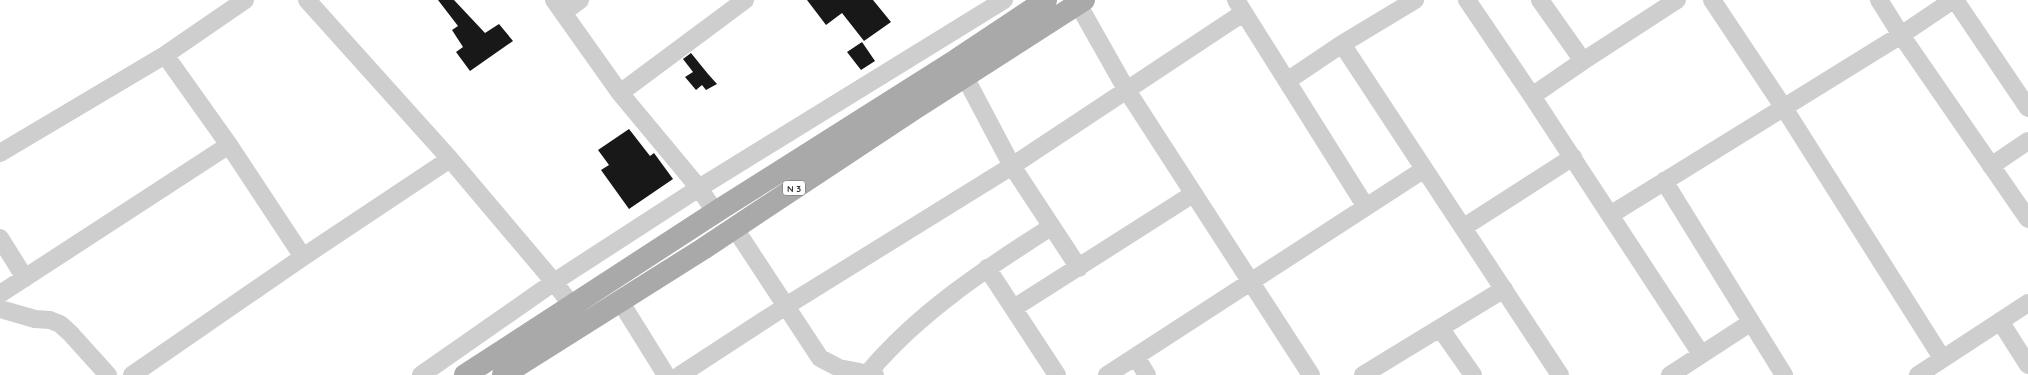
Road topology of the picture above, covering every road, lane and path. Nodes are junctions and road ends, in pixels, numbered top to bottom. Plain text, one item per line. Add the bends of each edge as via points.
1 (245, 0) edge
2 (307, 0) edge
3 (580, 0) edge
4 (745, 0) edge
5 (1004, 0) edge
6 (1415, 0) edge
7 (1467, 0) edge
8 (1540, 0) edge
9 (1677, 0) edge
10 (1712, 0) edge
11 (1879, 0) edge
12 (1954, 0) edge
13 (1081, 2) edge
14 (1032, 4) edge
15 (559, 6) edge
16 (1239, 6) edge
17 (1902, 35) junction
18 (1342, 44) junction
19 (165, 55) junction
20 (1583, 61) junction
21 (966, 77) junction
22 (1287, 81) junction
23 (1126, 89) junction
24 (620, 93) junction
25 (1532, 96) junction
26 (1784, 108) junction
27 (2028, 108) edge
28 (2028, 141) edge
29 (229, 145) junction
30 (0, 153) edge
31 (1573, 158) junction
32 (450, 159) junction
33 (1012, 166) junction
34 (1991, 166) junction
35 (1423, 170) junction
36 (1664, 181) junction
37 (700, 188) junction
38 (1193, 194) junction
39 (1366, 207) junction
40 (716, 213) junction
41 (1610, 215) junction
42 (2028, 219) edge
43 (734, 227) junction
44 (1051, 227) junction
45 (1464, 227) junction
46 (0, 238) edge
47 (303, 257) junction
48 (987, 268) junction
49 (1079, 268) junction
50 (25, 278) junction
51 (554, 282) junction
52 (1251, 282) junction
53 (1504, 289) junction
54 (0, 294) edge
55 (620, 300) junction
56 (2028, 303) edge
57 (572, 305) junction
58 (786, 306) junction
59 (1014, 308) junction
60 (0, 309) edge
61 (2000, 321) junction
62 (585, 322) junction
63 (1750, 322) junction
64 (1440, 328) junction
65 (1700, 354) junction
66 (1136, 357) junction
67 (1942, 358) junction
68 (2028, 365) edge
69 (526, 368) edge
70 (667, 374) edge
71 (872, 374) edge
72 (108, 375) edge
73 (132, 375) edge
74 (421, 375) edge
75 (465, 375) edge
76 (503, 375) edge
77 (1057, 375) edge
78 (1108, 375) edge
79 (1147, 375) edge
80 (1311, 375) edge
81 (1362, 375) edge
82 (1473, 375) edge
83 (1560, 375) edge
84 (1670, 375) edge
85 (1784, 375) edge
86 (1918, 375) edge

1 - 19 street
2 - 32 street
3 - 15 street
4 - 24 street
5 - 37 street
6 - 18 street
7 - 25 street
8 - 20 street
9 - 20 street
10 - 26 street
11 - 17 street
12 - 17 street
12 - 27 street
13 - 21 main road, N 3
13 - 23 street
14 - 40 main road, N 3 via 956,60
15 - 24 street
16 - 22 street
16 - 23 street
17 - 26 street
17 - 34 street
18 - 22 street
18 - 35 street
19 - 29 street
19 - 30 street
20 - 25 street
21 - 33 street
21 - 43 main road, N 3
22 - 39 street
23 - 33 street
23 - 38 street
24 - 37 street
25 - 31 street
26 - 36 street
26 - 67 street
28 - 34 street
29 - 47 street
29 - 50 street
31 - 41 street
31 - 45 street
32 - 47 street
32 - 51 street
33 - 44 street
33 - 58 street
34 - 42 street
35 - 39 street
35 - 45 street
36 - 41 street
36 - 63 street
37 - 40 street
37 - 51 street
38 - 49 street
38 - 52 street
39 - 52 street
40 - 57 main road, N 3
41 - 65 street
43 - 55 main road, N 3
43 - 58 street
44 - 48 street
44 - 49 street
45 - 53 street
46 - 50 street
47 - 73 street
48 - 59 street
48 - 71 street via 889,347
49 - 59 street
50 - 54 street
51 - 57 street
51 - 74 street
52 - 66 street
52 - 80 street
53 - 64 street
53 - 83 street
55 - 62 main road, N 3
55 - 70 street
56 - 61 street
57 - 62 street
57 - 75 main road, N 3
58 - 70 street
58 - 71 street via 820,358 839,368
59 - 77 street
60 - 72 street via 60,324
61 - 67 street
61 - 68 street
62 - 69 main road, N 3
63 - 65 street
63 - 85 street
64 - 81 street
64 - 82 street
65 - 84 street
66 - 78 street
66 - 79 street
67 - 86 street
69 - 76 main road, N 3

